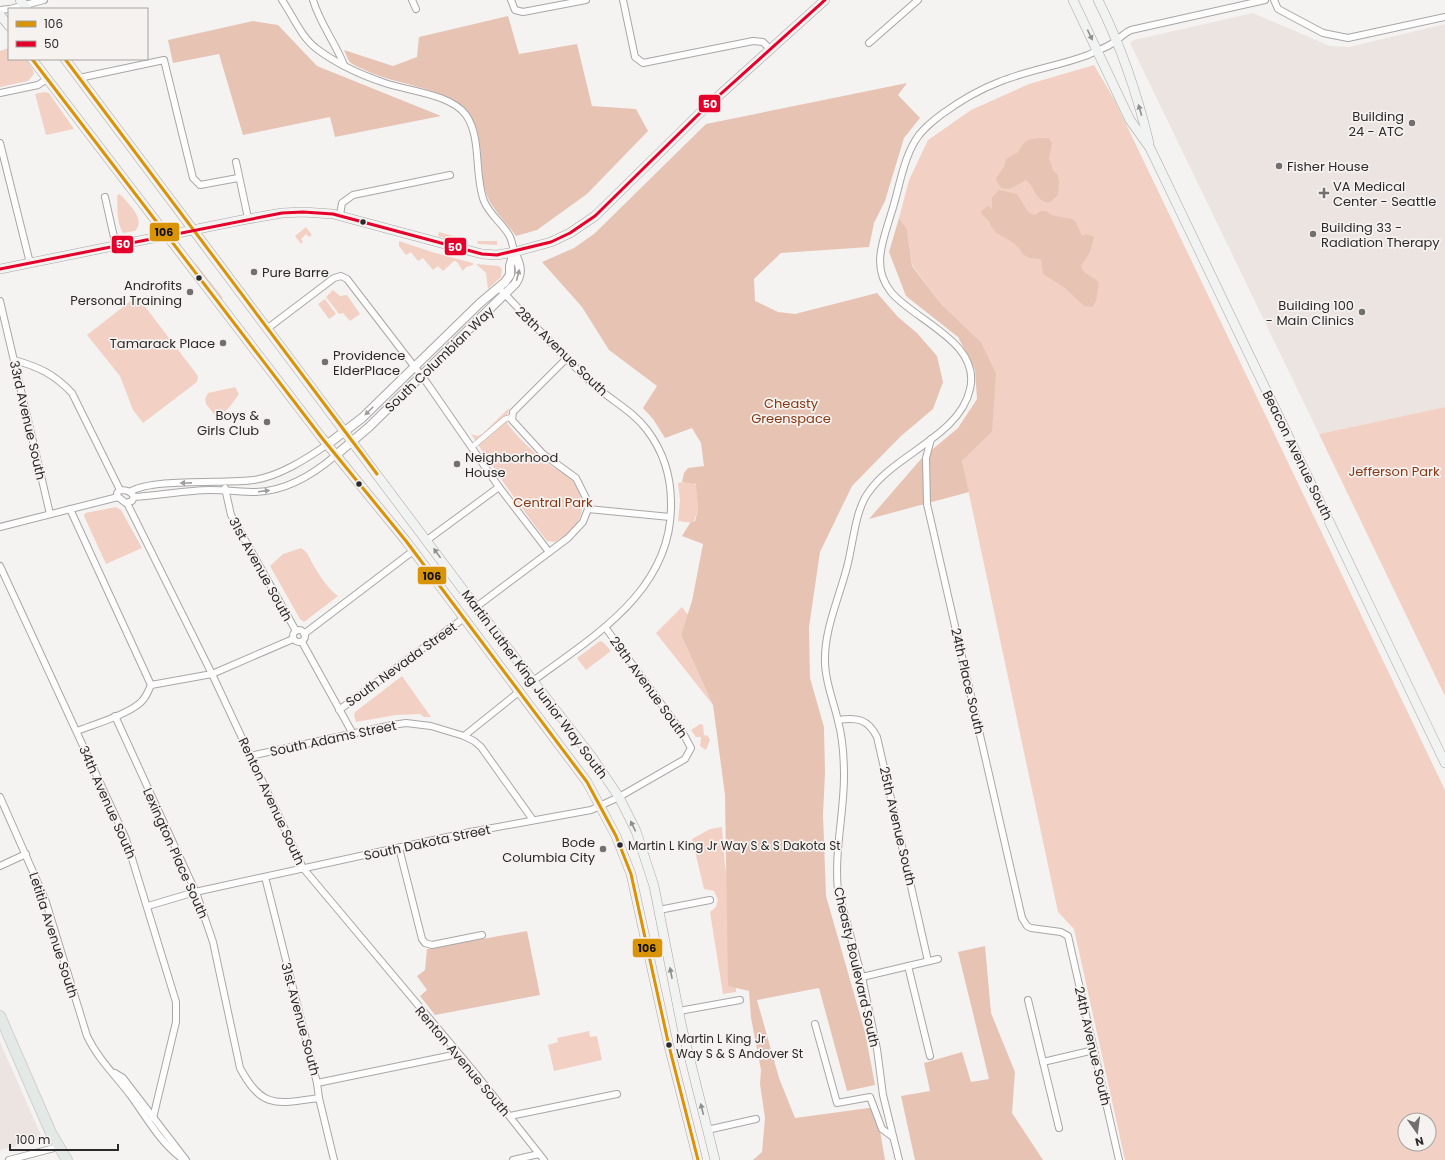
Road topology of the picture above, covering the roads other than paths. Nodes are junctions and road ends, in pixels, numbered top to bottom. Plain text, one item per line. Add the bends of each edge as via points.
1 (44, 0) edge
2 (282, 0) edge
3 (313, 0) edge
4 (412, 0) edge
5 (511, 0) edge
6 (586, 0) edge
7 (623, 0) edge
8 (825, 0) edge
9 (918, 0) edge
10 (1073, 0) edge
11 (1098, 0) edge
12 (1265, 0) edge
13 (1274, 0) edge
14 (24, 5) edge
15 (13, 8) edge
16 (416, 9) dead end
17 (0, 15) edge
18 (1445, 17) edge
19 (8, 25) edge
20 (1117, 39) junction
21 (869, 42) dead end
22 (770, 49) junction
23 (1098, 51) junction
24 (33, 60) edge
25 (66, 60) edge
26 (344, 65) junction
27 (79, 78) junction
28 (47, 79) junction
29 (0, 93) edge
30 (0, 143) edge
31 (1150, 148) junction
32 (236, 162) dead end
33 (450, 175) dead end
34 (238, 178) junction
35 (104, 197) dead end
36 (340, 215) junction
37 (248, 218) junction
38 (194, 229) junction
39 (166, 235) junction
40 (116, 246) junction
41 (514, 252) junction
42 (30, 263) junction
43 (0, 269) edge
44 (502, 291) junction
45 (0, 302) edge
46 (268, 328) junction
47 (567, 358) junction
48 (14, 360) junction
49 (414, 366) junction
50 (422, 376) junction
51 (512, 418) junction
52 (345, 431) junction
53 (931, 439) junction
54 (352, 440) junction
55 (328, 444) junction
56 (472, 447) junction
57 (336, 455) junction
58 (225, 482) junction
59 (499, 487) junction
60 (120, 490) junction
61 (225, 491) junction
62 (132, 495) junction
63 (118, 497) junction
64 (127, 503) junction
65 (70, 509) junction
66 (588, 509) junction
67 (50, 514) junction
68 (670, 517) junction
69 (0, 527) edge
70 (427, 540) junction
71 (413, 551) junction
72 (549, 552) junction
73 (0, 566) edge
74 (476, 607) junction
75 (464, 618) junction
76 (605, 627) junction
77 (296, 631) junction
78 (304, 634) junction
79 (293, 639) junction
80 (302, 642) junction
81 (212, 674) junction
82 (533, 681) junction
83 (151, 685) junction
84 (520, 691) junction
85 (339, 710) junction
86 (115, 716) junction
87 (838, 720) junction
88 (77, 731) junction
89 (353, 734) junction
90 (464, 736) junction
91 (690, 748) joint
92 (250, 756) junction
93 (1445, 763) edge
94 (0, 797) edge
95 (619, 797) junction
96 (601, 806) junction
97 (533, 820) junction
98 (399, 848) junction
99 (26, 854) junction
100 (0, 866) edge
101 (303, 868) junction
102 (265, 877) junction
103 (195, 892) junction
104 (710, 900) dead end
105 (148, 906) junction
106 (659, 910) junction
107 (1065, 933) joint
108 (482, 935) dead end
109 (938, 959) dead end
110 (928, 961) junction
111 (908, 966) junction
112 (862, 977) junction
113 (740, 1000) dead end
114 (1028, 1000) dead end
115 (679, 1011) junction
116 (0, 1016) edge
117 (815, 1024) dead end
118 (1094, 1050) junction
119 (458, 1054) junction
120 (930, 1056) dead end
121 (1043, 1062) junction
122 (110, 1070) junction
123 (317, 1083) junction
124 (617, 1094) dead end
125 (319, 1098) junction
126 (510, 1116) junction
127 (153, 1118) junction
128 (756, 1119) dead end
129 (1059, 1128) dead end
130 (707, 1130) junction
131 (893, 1137) junction
132 (58, 1147) junction
133 (539, 1154) junction
134 (9, 1160) edge
135 (67, 1160) edge
136 (185, 1160) edge
137 (334, 1160) edge
138 (513, 1160) edge
139 (544, 1160) edge
140 (698, 1160) edge
141 (715, 1160) edge
142 (899, 1160) edge
143 (1119, 1160) edge

1 - 14 street
2 - 26 street via 308,42
3 - 26 street via 326,34 336,45
4 - 16 street
5 - 6 street via 515,10 523,12
7 - 22 street via 635,57 643,63 753,41 762,42
8 - 22 main road
9 - 21 street
10 -> 23 main road, Beacon Avenue South
11 - 20 main road, Beacon Avenue South
12 - 20 street, Cheasty Boulevard South via 1131,30
13 - 18 street via 1278,9 1323,33 1348,38
14 - 15 street
17 - 19 main road
20 - 23 street, Cheasty Boulevard South
31 -> 20 main road, Beacon Avenue South via 1137,98
22 - 41 main road via 587,222 562,238 532,249
23 - 31 main road, Beacon Avenue South via 1130,120
23 - 53 street, Cheasty Boulevard South via 1010,78 973,93 931,123 911,148 882,243 881,272 899,300 953,342 966,360 971,379 970,389 961,410 950,424
24 - 28 main road, Martin Luther King Junior Way South
25 - 27 main road, Martin Luther King Junior Way South
26 - 41 street via 387,84 448,102 465,115 472,132 479,184 484,201 510,235
27 - 34 street via 164,60 193,178 200,185
27 - 38 main road, Martin Luther King Junior Way South
28 - 29 street via 38,85
28 - 39 main road, Martin Luther King Junior Way South
30 - 42 street
31 - 93 main road, Beacon Avenue South
32 - 34 street
33 - 36 street via 353,195 342,203
34 - 37 street
35 - 40 street
36 - 37 main road via 303,212
36 - 41 main road via 466,252 497,255
37 - 38 main road
38 - 39 main road
38 - 46 main road, Martin Luther King Junior Way South
39 - 40 main road
39 - 55 main road, Martin Luther King Junior Way South
40 - 42 main road
41 - 44 street, South Columbian Way via 510,275
42 - 43 main road
44 - 47 street, 28th Avenue South
44 - 49 street, South Columbian Way via 480,303
44 - 50 street, South Columbian Way
45 - 48 street, 33rd Avenue South
46 - 49 street via 331,280 341,276 351,283
46 - 52 main road, Martin Luther King Junior Way South
47 - 51 street via 513,412
47 - 68 street, 28th Avenue South via 599,390 633,415 652,438 666,467 671,495
48 - 60 street via 37,366 62,382 72,393
48 - 67 street, 33rd Avenue South
49 - 50 street
49 -> 52 street, South Columbian Way via 362,418
50 - 54 street, South Columbian Way
50 - 56 street
51 - 56 street via 505,419
51 - 66 street via 535,447 576,478 586,498
52 - 54 main road, Martin Luther King Junior Way South
52 - 55 street, South Columbian Way
53 - 87 street, Cheasty Boulevard South via 885,473 865,497 860,510 825,654 827,678
53 - 107 street, 24th Place South via 926,458 927,504 1025,923 1031,928
54 - 57 street, South Columbian Way
54 - 70 main road, Martin Luther King Junior Way South
55 - 57 main road, Martin Luther King Junior Way South
55 - 58 street via 286,470 255,480
56 - 59 street
61 -> 57 street via 258,492 280,488 315,471
57 - 71 main road, Martin Luther King Junior Way South
58 - 61 street, 31st Avenue South
58 -> 62 street via 147,486
59 - 70 street
59 - 72 street
60 - 62 street via 127,490
60 - 63 street via 117,493
61 - 62 street
61 - 77 street, 31st Avenue South via 231,515
62 - 64 street via 132,501
63 - 64 street
63 - 65 street
64 - 81 street, Renton Avenue South
65 - 67 street
65 - 83 street
66 - 68 street
66 - 72 street via 578,528
67 - 69 street
68 - 76 street via 667,537 655,569 635,599
74 -> 70 main road, Martin Luther King Junior Way South
71 - 75 main road, Martin Luther King Junior Way South
71 - 78 street
72 - 74 street
73 - 88 street, 34th Avenue South
74 - 82 main road, Martin Luther King Junior Way South
75 - 84 main road, Martin Luther King Junior Way South
75 - 85 street, South Nevada Street
76 - 82 street
76 - 91 street, 29th Avenue South via 684,735
77 - 78 street
77 - 79 street
78 - 80 street
79 - 80 street
79 - 81 street
80 - 85 street
81 - 83 street
81 - 92 street, Renton Avenue South
82 - 95 main road, Martin Luther King Junior Way South via 592,756
83 - 86 street via 146,697 139,704
84 - 90 street
84 - 96 main road, Martin Luther King Junior Way South via 579,770
85 - 89 street
86 - 88 street
86 - 103 street, Lexington Place South
87 - 110 street, 25th Avenue South via 857,718 864,721 874,730 877,737
87 - 112 street, Cheasty Boulevard South via 844,775 836,876 842,908
88 - 105 street, 34th Avenue South via 126,839
89 - 90 street, South Adams Street via 406,723 431,726
89 - 92 street, South Adams Street
90 - 97 street, South Adams Street via 481,747
91 - 95 street, South Dakota Street via 685,759
92 - 101 street, Renton Avenue South
94 - 99 street, Letitia Avenue South
95 - 96 street, South Dakota Street
106 -> 95 main road, Martin Luther King Junior Way South via 648,864 636,831
96 - 97 street, South Dakota Street
96 - 140 main road, Martin Luther King Junior Way South via 622,851 635,889 669,1046
97 - 98 street, South Dakota Street
98 - 101 street, South Dakota Street
98 - 108 street via 425,943 432,946
99 - 100 street
99 - 122 street, Letitia Avenue South via 48,907 87,1036 92,1048
101 - 102 street, South Dakota Street
101 - 119 street, Renton Avenue South
102 - 103 street, South Dakota Street
102 - 123 street, 31st Avenue South
103 - 105 street, South Dakota Street
103 - 125 street, Lexington Place South via 213,942 240,1068 254,1090 269,1101 287,1103
104 - 106 street
105 - 127 street, 34th Avenue South via 177,1012
115 -> 106 main road, Martin Luther King Junior Way South
107 - 118 street, 24th Avenue South via 1068,936
109 - 110 street
110 - 111 street
111 - 112 street
111 - 120 street
112 - 131 street, Cheasty Boulevard South
113 - 115 street
114 - 121 street
130 -> 115 main road, Martin Luther King Junior Way South
116 - 132 main road
117 - 131 street via 837,1103 870,1097 882,1129
118 - 121 street
118 - 143 street, 24th Avenue South
119 - 123 street
119 - 126 street, Renton Avenue South
121 - 129 street
122 - 127 street, Letitia Avenue South via 124,1078
122 - 136 street, Letitia Avenue South via 150,1125 176,1154
123 - 125 street, 31st Avenue South
124 - 126 street
125 - 137 street, 31st Avenue South
126 - 133 street, Renton Avenue South
127 - 136 street, Letitia Avenue South via 183,1154
128 - 130 street
130 - 141 main road, Martin Luther King Junior Way South
131 - 142 street, Cheasty Boulevard South
132 - 134 street
132 - 135 main road
133 - 138 street
133 - 139 street, Renton Avenue South

